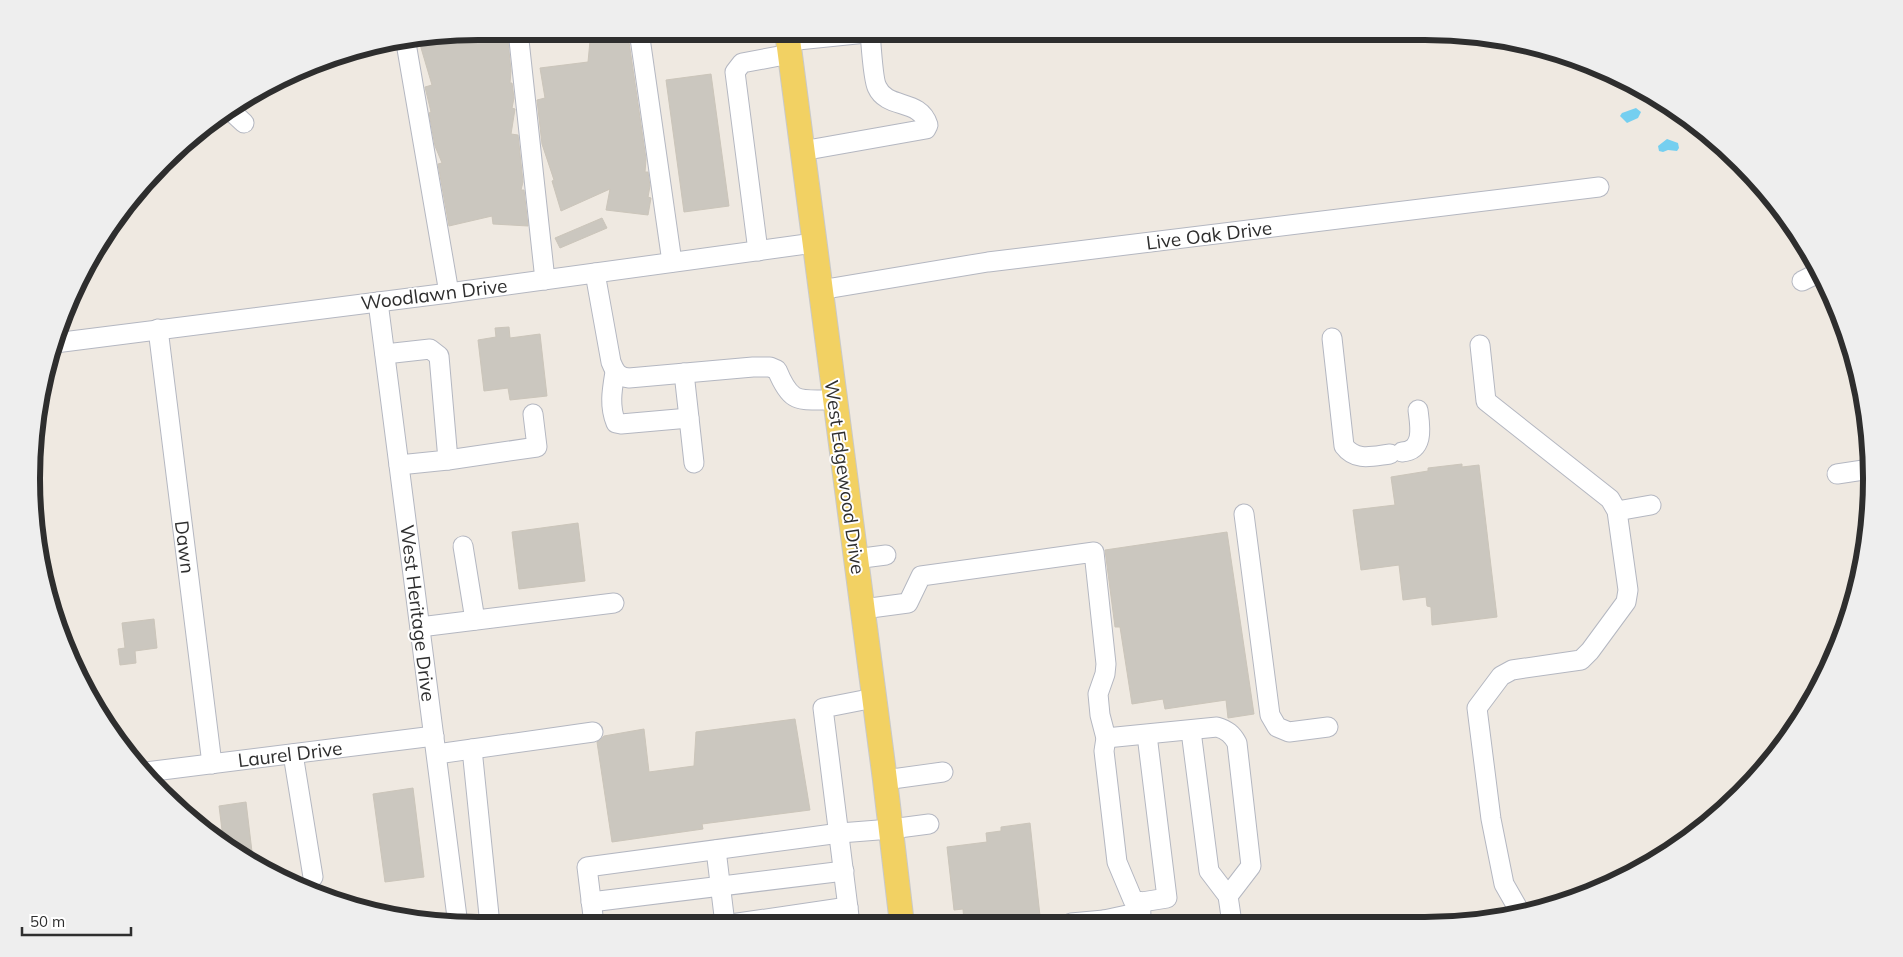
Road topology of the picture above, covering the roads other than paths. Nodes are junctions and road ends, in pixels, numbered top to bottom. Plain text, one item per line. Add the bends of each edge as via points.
1 (519, 40) edge
2 (639, 40) edge
3 (804, 40) edge
4 (871, 40) edge
5 (788, 42) edge
6 (407, 46) edge
7 (802, 151) junction
8 (1599, 187) dead end
9 (814, 243) junction
10 (758, 250) junction
11 (672, 262) junction
12 (595, 273) junction
13 (1813, 276) edge
14 (545, 280) junction
15 (1802, 281) dead end
16 (820, 290) junction
17 (449, 293) junction
18 (378, 302) junction
19 (158, 330) junction
20 (1332, 338) dead end
21 (62, 341) edge
22 (1480, 345) dead end
23 (385, 354) junction
24 (615, 372) junction
25 (684, 373) junction
26 (834, 400) junction
27 (1418, 410) dead end
28 (533, 414) dead end
29 (689, 418) junction
30 (448, 460) junction
31 (694, 462) dead end
32 (399, 465) junction
33 (1863, 470) edge
34 (1837, 474) dead end
35 (1651, 505) dead end
36 (1617, 511) junction
37 (1244, 514) dead end
38 (463, 546) dead end
39 (886, 555) dead end
40 (855, 558) junction
41 (614, 603) dead end
42 (863, 610) junction
43 (475, 620) junction
44 (420, 627) junction
45 (874, 698) junction
46 (1328, 727) dead end
47 (1191, 731) junction
48 (593, 732) dead end
49 (1147, 735) junction
50 (434, 736) junction
51 (1106, 738) junction
52 (472, 749) junction
53 (293, 754) junction
54 (437, 754) junction
55 (212, 764) junction
56 (152, 771) edge
57 (943, 772) dead end
58 (885, 780) junction
59 (929, 824) dead end
60 (891, 829) junction
61 (840, 834) junction
62 (716, 850) junction
63 (844, 871) junction
64 (313, 877) dead end
65 (720, 886) junction
66 (1228, 896) junction
67 (591, 902) junction
68 (1517, 907) edge
69 (1142, 912) edge
70 (849, 915) edge
71 (457, 916) edge
72 (489, 917) edge
73 (593, 917) edge
74 (724, 917) edge
75 (823, 917) edge
76 (901, 917) edge
77 (1123, 917) edge
78 (1231, 917) edge

1 - 14 street
2 - 11 street
3 - 5 street
4 - 7 street via 877,87 888,99 918,109 926,118 926,129
5 - 7 main road, West Edgewood Drive
5 - 10 street via 742,63 735,72
6 - 17 street
7 - 9 main road, West Edgewood Drive
8 - 16 street, Live Oak Drive via 988,262
9 - 10 street, Woodlawn Drive
9 - 16 main road, West Edgewood Drive
10 - 11 street, Woodlawn Drive
11 - 12 street, Woodlawn Drive
12 - 14 street, Woodlawn Drive
12 - 24 street
13 - 15 street
14 - 17 street, Woodlawn Drive
16 - 26 main road, West Edgewood Drive
17 - 18 street, Woodlawn Drive
18 - 19 street, Woodlawn Drive
18 - 23 street, West Heritage Drive
19 - 21 street, Woodlawn Drive
19 - 55 street, Dawn
20 - 27 street via 1344,446 1348,451 1362,458 1412,449 1421,436
22 - 36 street via 1486,401 1610,499
23 - 30 street via 430,349 439,356
23 - 32 street, West Heritage Drive
24 - 25 street via 629,378
24 - 29 street via 611,396 616,423
25 - 26 street via 770,367 777,370 790,394 798,399
25 - 29 street
26 - 40 main road, West Edgewood Drive
28 - 30 street via 537,447
29 - 31 street
30 - 32 street
32 - 44 street, West Heritage Drive
33 - 34 street
35 - 36 street
36 - 68 street via 1628,590 1626,602 1581,660 1512,670 1501,676 1477,708 1491,819 1504,884
37 - 46 street via 1270,715 1277,727 1289,732
38 - 43 street
39 - 40 street
40 - 42 main road, West Edgewood Drive
41 - 43 street
42 - 45 main road, West Edgewood Drive
42 - 51 street via 908,603 921,576 1094,552 1106,664 1098,702
43 - 44 street
44 - 50 street, West Heritage Drive
45 - 58 main road, West Edgewood Drive
45 - 61 street via 823,708
47 - 49 street
47 - 66 street via 1209,871
47 - 66 street via 1217,727 1232,735 1237,743 1251,866
48 - 52 street
49 - 51 street
49 - 69 street via 1167,898
50 - 53 street, Laurel Drive
50 - 54 street, West Heritage Drive
51 - 69 street via 1104,751 1117,862 1133,900
52 - 54 street
52 - 72 street
53 - 55 street, Laurel Drive
53 - 64 street
54 - 71 street, West Heritage Drive
55 - 56 street, Laurel Drive
57 - 58 street
58 - 60 main road, West Edgewood Drive
59 - 60 street
60 - 61 street
60 - 76 main road, West Edgewood Drive
61 - 62 street
61 - 63 street
62 - 65 street
62 - 67 street via 587,867
63 - 65 street
63 - 70 street
65 - 67 street
65 - 74 street
66 - 78 street
67 - 73 street
69 - 77 street
70 - 75 street

